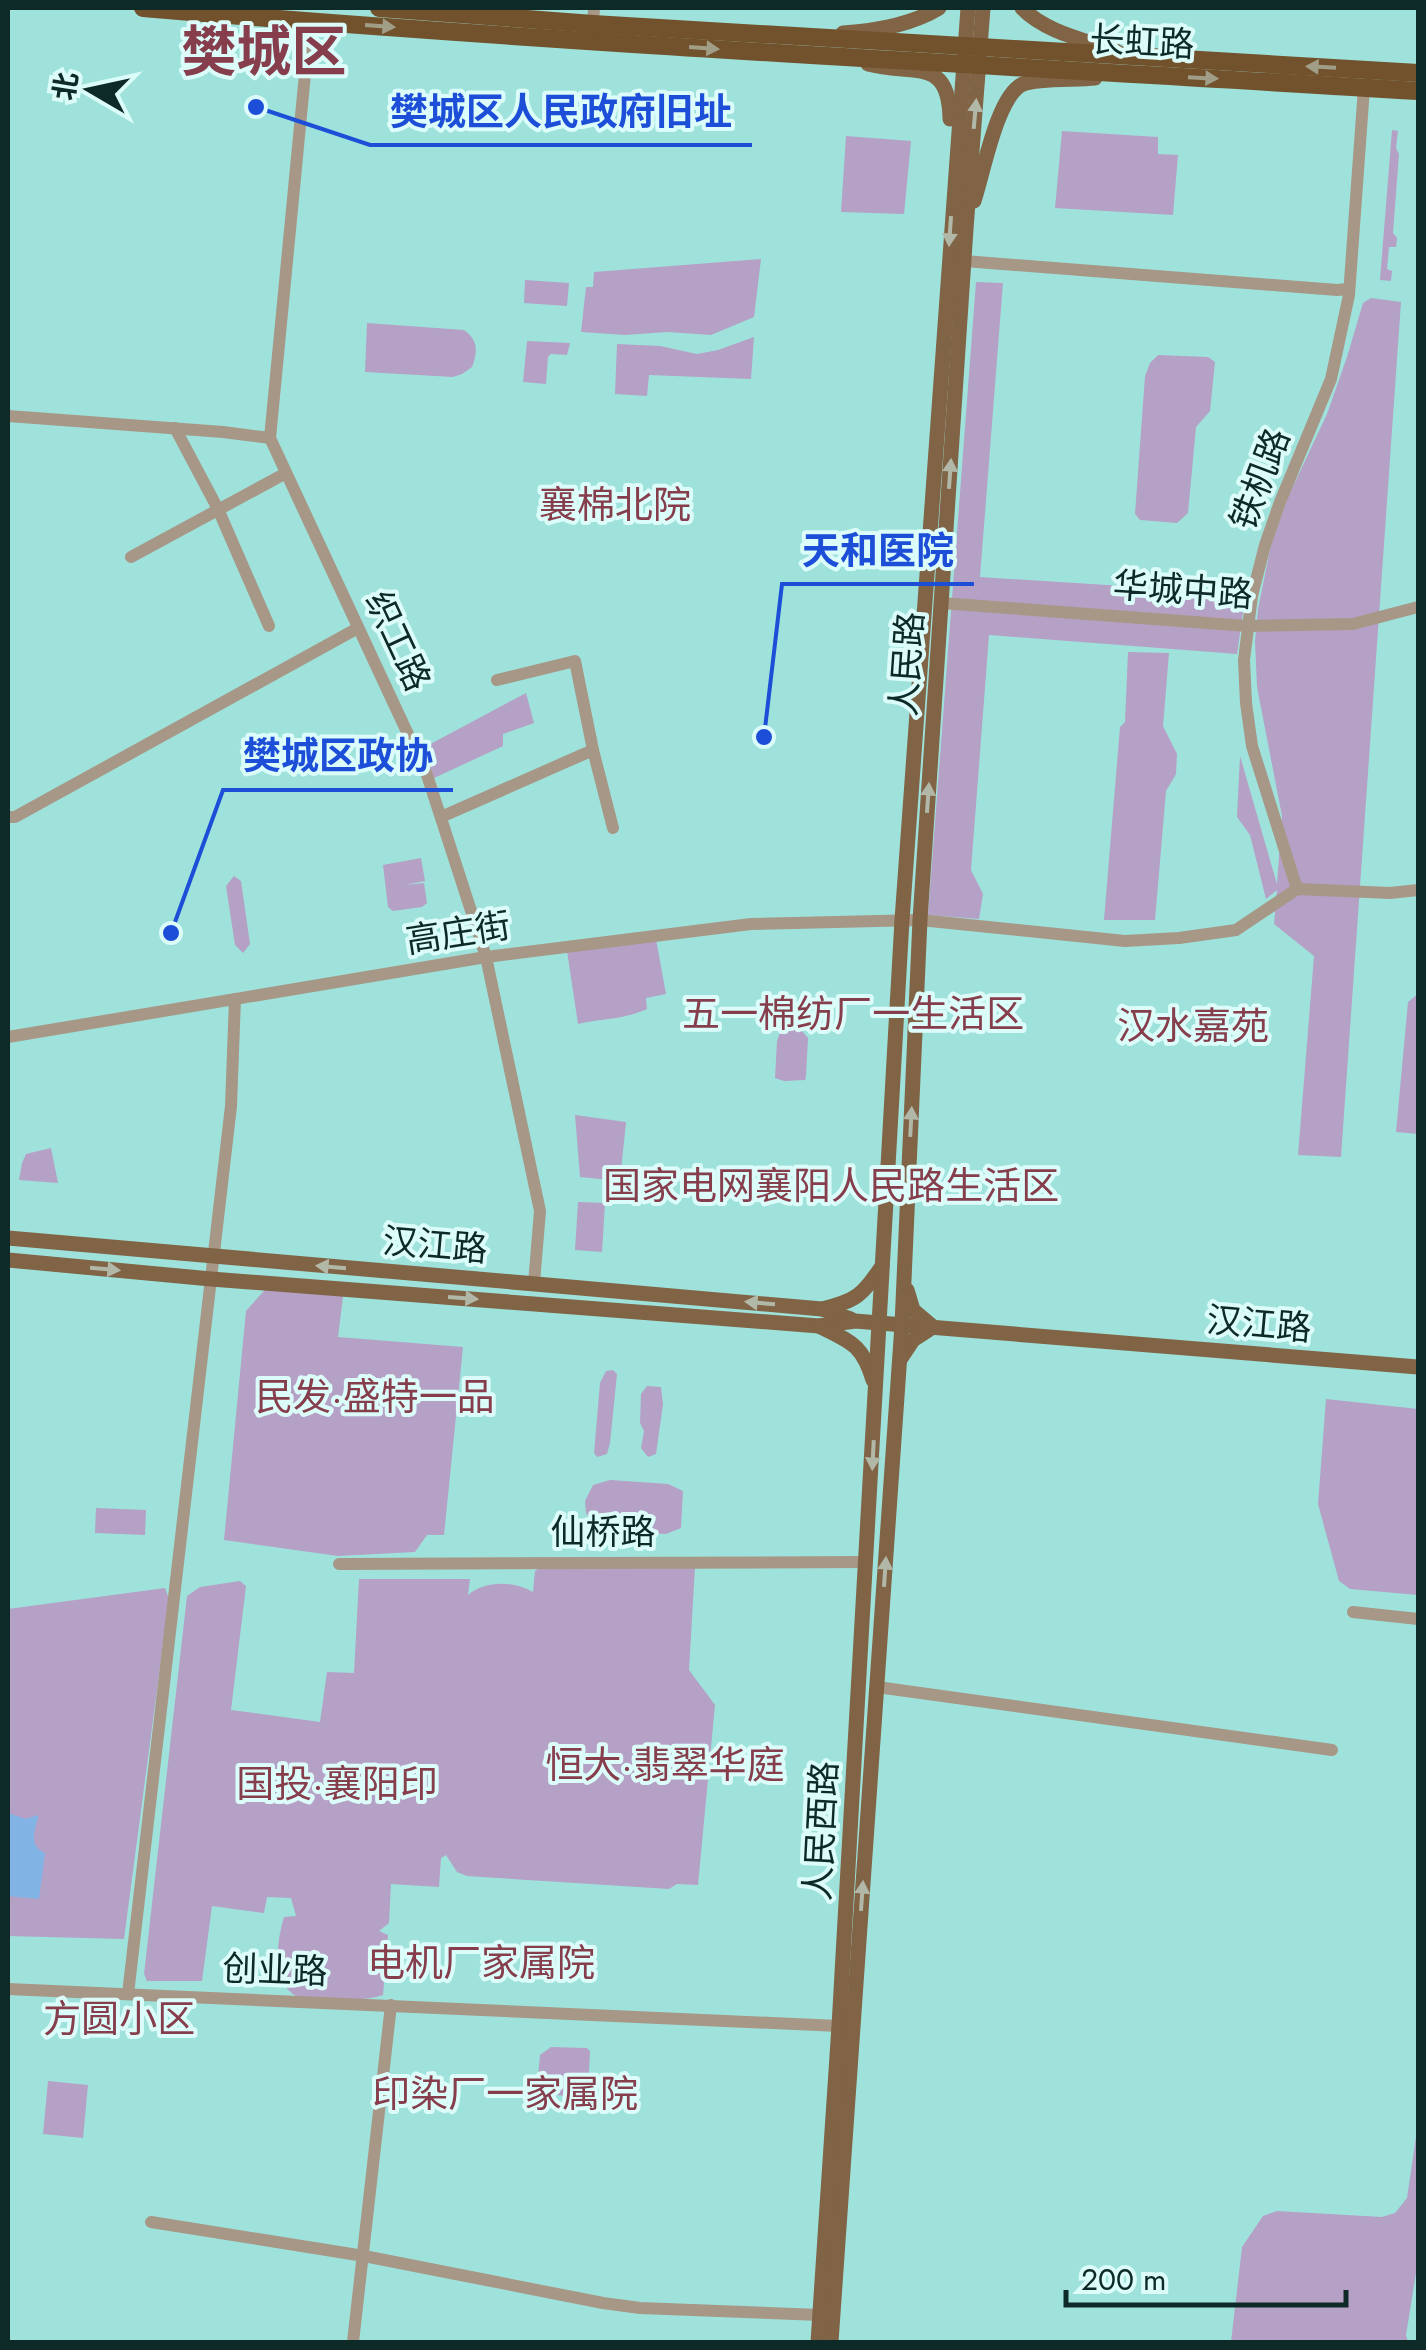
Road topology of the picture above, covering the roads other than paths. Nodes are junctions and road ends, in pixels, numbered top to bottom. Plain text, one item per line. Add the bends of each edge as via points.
1 (143, 8) edge
2 (379, 8) edge
3 (939, 8) edge
4 (968, 8) edge
5 (983, 8) edge
6 (1022, 8) edge
7 (593, 16) edge
8 (310, 22) junction
9 (799, 36) junction
10 (834, 50) junction
11 (972, 55) junction
12 (1136, 65) junction
13 (1418, 72) edge
14 (1364, 88) junction
15 (1418, 91) edge
16 (954, 179) junction
17 (966, 229) junction
18 (964, 261) junction
19 (1349, 288) junction
20 (8, 416) edge
21 (175, 428) junction
22 (270, 438) junction
23 (286, 472) junction
24 (218, 509) junction
25 (131, 557) dead end
26 (941, 603) junction
27 (1418, 607) edge
28 (269, 626) dead end
29 (1247, 626) junction
30 (358, 628) junction
31 (497, 680) dead end
32 (593, 750) junction
33 (441, 817) junction
34 (8, 818) edge
35 (613, 828) dead end
36 (1297, 890) junction
37 (1418, 890) edge
38 (902, 920) junction
39 (920, 920) junction
40 (486, 958) junction
41 (235, 999) junction
42 (8, 1037) edge
43 (8, 1238) edge
44 (214, 1257) junction
45 (8, 1260) edge
46 (884, 1263) junction
47 (212, 1278) junction
48 (904, 1279) junction
49 (534, 1283) junction
50 (822, 1309) junction
51 (855, 1320) junction
52 (881, 1323) junction
53 (902, 1325) junction
54 (819, 1326) junction
55 (933, 1327) junction
56 (899, 1362) junction
57 (1418, 1366) edge
58 (876, 1392) junction
59 (867, 1562) junction
60 (339, 1564) dead end
61 (1354, 1612) dead end
62 (1418, 1619) edge
63 (877, 1687) junction
64 (1332, 1750) dead end
65 (8, 1989) edge
66 (128, 1994) junction
67 (391, 2005) junction
68 (840, 2026) junction
69 (150, 2222) dead end
70 (364, 2256) junction
71 (819, 2319) junction
72 (354, 2342) edge
73 (814, 2342) edge
74 (832, 2342) edge

1 - 8 highway, 长虹路
2 - 7 highway, 长虹路
3 - 9 main road via 862,32
4 - 11 main road, 人民路
5 - 11 main road, 人民路
6 - 12 main road
7 - 9 highway, 长虹路
8 -> 10 highway, 长虹路
8 - 22 street
9 - 10 highway, 长虹路
10 - 11 highway, 长虹路
10 - 16 main road via 941,80 950,98
11 - 12 highway, 长虹路
11 - 16 main road, 人民路
17 -> 11 main road, 人民路
13 -> 12 highway, 长虹路
12 -> 14 highway, 长虹路
12 - 17 main road via 1014,90 998,120
14 - 15 highway, 长虹路
14 - 19 street, 铁机路
16 -> 38 main road, 人民路
17 - 18 main road, 人民路
18 - 19 street
26 -> 18 main road, 人民路
19 - 29 street, 铁机路 via 1332,379 1264,545
20 - 21 street
21 - 22 street
21 - 24 street
22 - 23 street, 织工路
23 - 24 street
23 - 30 street, 织工路
24 - 25 street
24 - 28 street
26 - 29 street, 华城中路
39 -> 26 main road, 人民路
27 - 29 street, 华城中路 via 1353,624
29 - 36 street, 铁机路 via 1244,677 1252,746
30 - 33 street, 织工路
30 - 34 street
31 - 32 street via 575,661
32 - 33 street
32 - 35 street
33 - 40 street, 织工路
36 - 37 street
36 - 39 street, 高庄街 via 1236,930 1179,938 1125,940
38 - 39 street, 高庄街
38 - 40 street, 高庄街 via 751,924
38 - 46 main road, 人民路
48 -> 39 main road, 人民路
40 - 41 street, 高庄街
40 - 49 street, 织工路 via 540,1211
41 - 42 street, 高庄街
41 - 44 street
43 - 44 main road, 汉江路
44 - 47 street
49 -> 44 main road, 汉江路
45 -> 47 main road, 汉江路
46 - 50 main road via 847,1303
46 - 52 main road, 人民路
47 -> 54 main road, 汉江路
47 - 66 street
48 - 53 main road, 人民路
48 - 55 main road via 913,1310
50 -> 49 main road, 汉江路
50 - 51 main road, 汉江路
51 - 52 main road, 汉江路
51 - 54 main road, 汉江路
52 - 53 main road, 汉江路
52 - 58 main road, 人民西路
53 - 55 main road, 汉江路
53 - 56 main road, 人民西路
54 - 58 main road via 866,1357
55 - 56 main road via 913,1340
55 - 57 main road, 汉江路
63 -> 56 main road, 人民西路
58 -> 59 main road, 人民西路
59 - 60 street, 仙桥路
59 - 68 main road, 人民西路
61 - 62 street
63 - 64 street
74 -> 63 main road, 人民西路
65 - 66 street, 创业路
66 - 67 street, 创业路
67 - 68 street, 创业路
67 - 70 street
68 - 71 main road, 人民西路
69 - 70 street
70 - 71 street via 640,2308
70 - 72 street
71 - 73 main road, 人民西路

